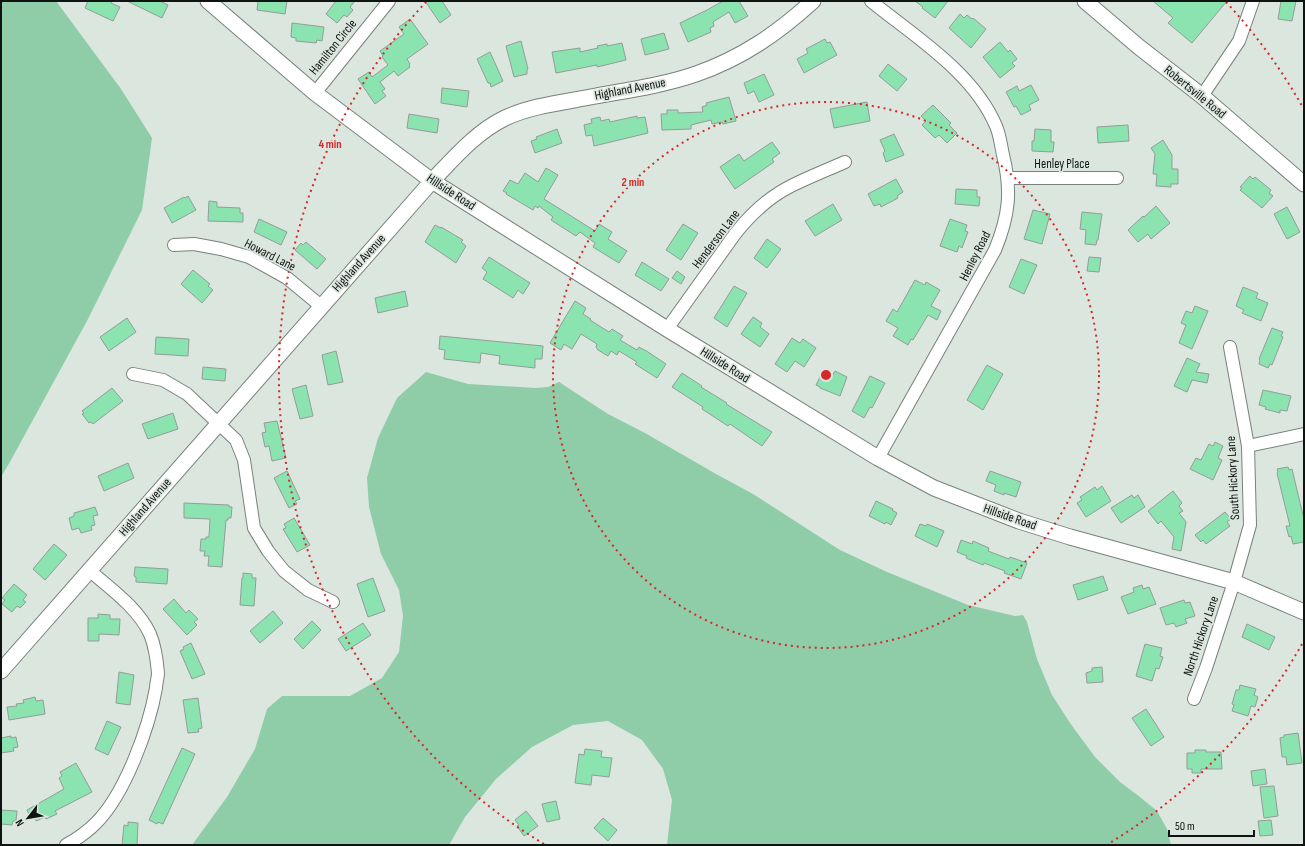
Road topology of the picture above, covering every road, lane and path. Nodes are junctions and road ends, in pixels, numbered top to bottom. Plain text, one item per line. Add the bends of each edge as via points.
1 (208, 1) edge
2 (389, 1) edge
3 (813, 1) edge
4 (871, 1) edge
5 (1085, 1) edge
6 (1253, 1) edge
7 (315, 93) junction
8 (1202, 96) junction
9 (845, 162) dead end
10 (1008, 178) junction
11 (1117, 178) dead end
12 (432, 181) junction
13 (1304, 184) edge
14 (174, 245) dead end
15 (321, 306) junction
16 (667, 329) junction
17 (1230, 347) dead end
18 (133, 374) dead end
19 (219, 424) junction
20 (1304, 434) edge
21 (1248, 446) junction
22 (878, 458) junction
23 (90, 570) junction
24 (1234, 582) junction
25 (333, 602) dead end
26 (1304, 612) edge
27 (1, 671) edge
28 (1194, 699) dead end
29 (66, 845) edge

1 - 7 street, Hillside Road
2 - 7 street, Hamilton Circle
3 - 12 street, Highland Avenue via 784,27 757,46 720,66 662,84 524,110 505,118 471,141
4 - 10 street, Henley Road via 952,65 974,90 997,127
5 - 8 street, Robertsville Road
6 - 8 street via 1239,41
7 - 12 street, Hillside Road
8 - 13 street, Robertsville Road
9 - 16 street, Henderson Lane via 790,186 760,206 734,234
10 - 11 street, Henley Place
10 - 22 street, Henley Road via 1008,209 995,250
12 - 15 street, Highland Avenue
12 - 16 street, Hillside Road
14 - 15 street, Howard Lane via 194,244 249,257 287,278
15 - 19 street, Highland Avenue
16 - 22 street, Hillside Road
17 - 21 street, South Hickory Lane
18 - 19 street via 163,380 187,394
19 - 23 street, Highland Avenue
19 - 25 street via 236,440 244,460 254,528 268,551 284,571 308,590
20 - 21 street
21 - 24 street, South Hickory Lane via 1250,525
22 - 24 street, Hillside Road via 934,488 1019,521
23 - 27 street, Highland Avenue
23 - 29 street via 140,618 150,634 158,674 153,704 141,744 114,798 96,823
24 - 26 street, Hillside Road
24 - 28 street, North Hickory Lane

